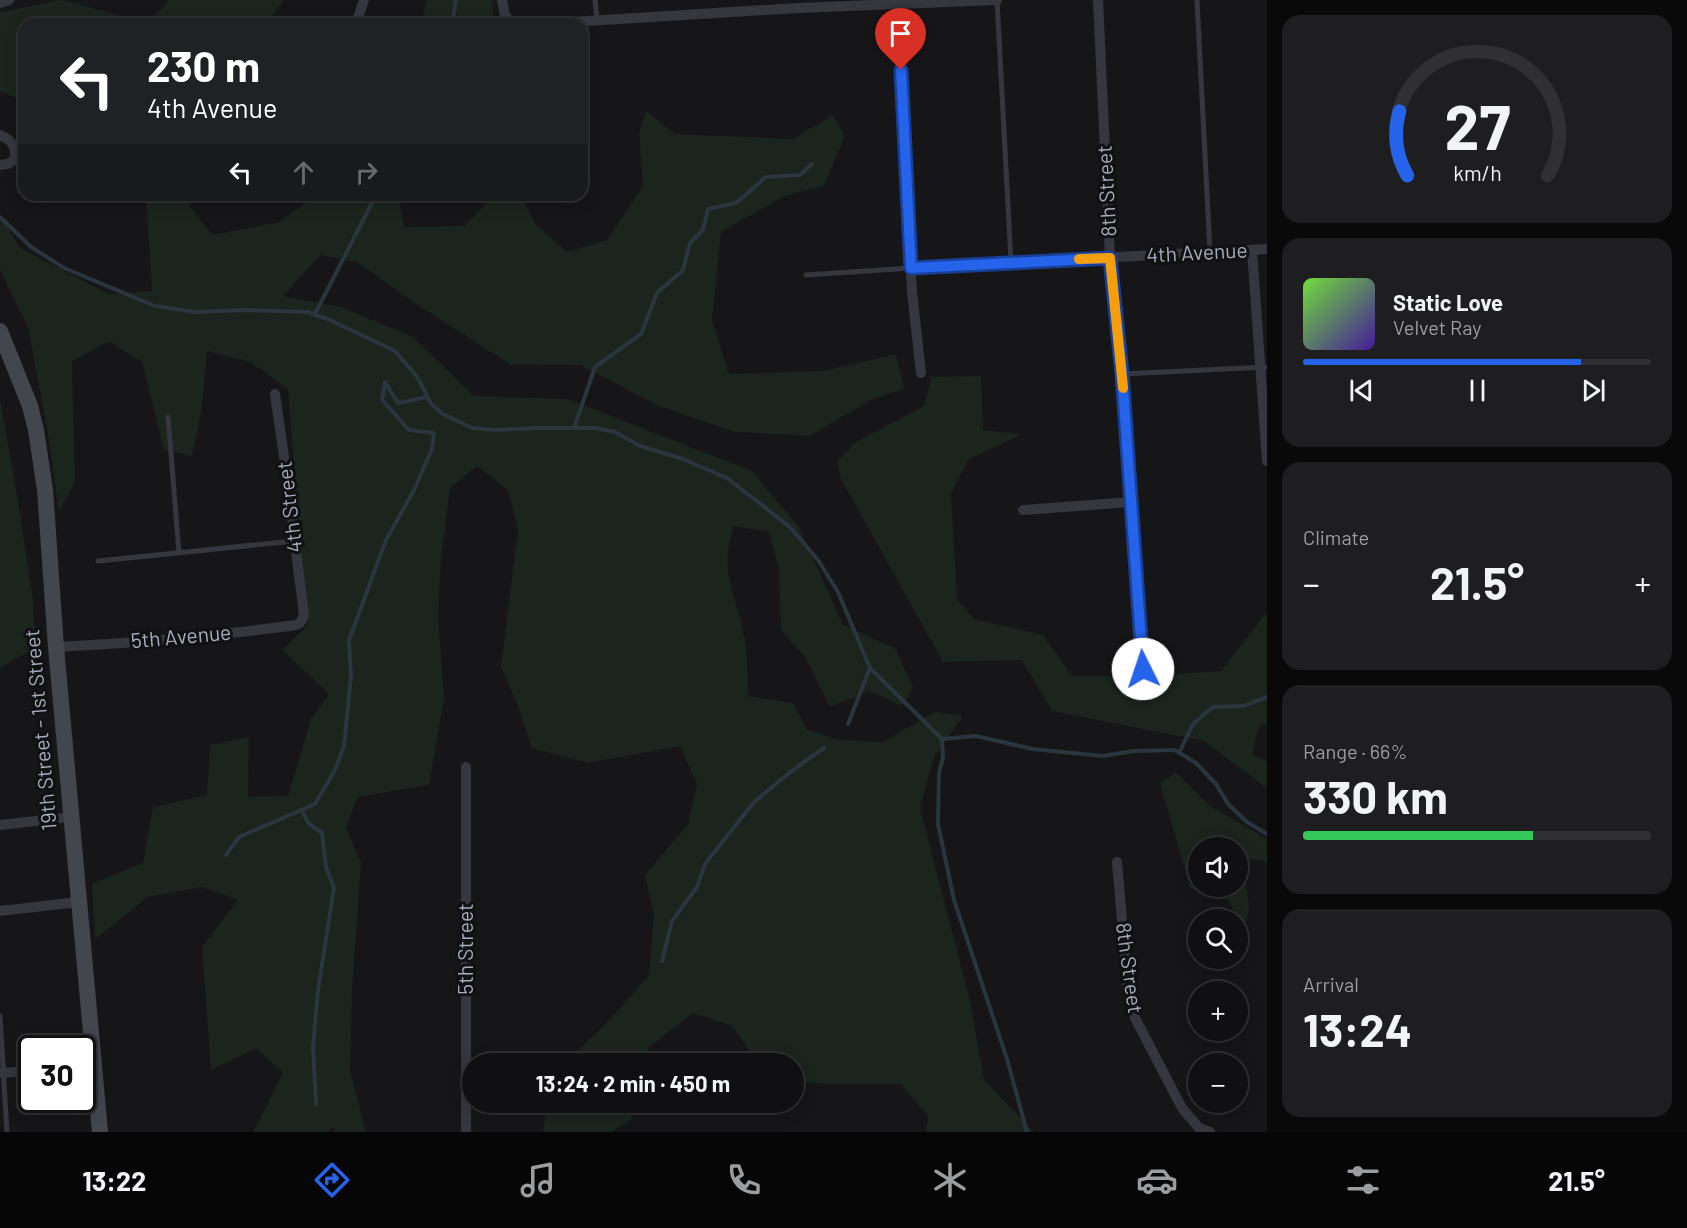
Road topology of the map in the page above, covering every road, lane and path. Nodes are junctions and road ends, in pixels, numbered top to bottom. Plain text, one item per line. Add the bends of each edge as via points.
1 (9, 0) edge
2 (364, 0) edge
3 (502, 0) edge
4 (595, 0) edge
5 (697, 0) edge
6 (997, 0) edge
7 (1098, 0) edge
8 (1197, 0) edge
9 (897, 2) edge
10 (0, 3) edge
11 (798, 4) edge
12 (698, 13) junction
13 (358, 18) edge
14 (509, 18) edge
15 (597, 20) junction
16 (588, 21) edge
17 (0, 135) edge
18 (0, 165) edge
19 (1267, 249) edge
20 (1252, 250) junction
21 (1210, 252) junction
22 (1110, 258) junction
23 (1011, 263) junction
24 (911, 268) junction
25 (806, 275) dead end
26 (0, 331) edge
27 (1263, 367) edge
28 (921, 373) dead end
29 (1122, 374) junction
30 (275, 394) dead end
31 (168, 417) dead end
32 (1267, 461) edge
33 (1131, 502) junction
34 (1023, 510) dead end
35 (294, 542) junction
36 (179, 553) junction
37 (98, 561) dead end
38 (302, 619) joint
39 (56, 647) junction
40 (1143, 669) dead end
41 (466, 767) dead end
42 (71, 817) junction
43 (0, 825) edge
44 (1117, 862) dead end
45 (78, 902) junction
46 (0, 911) edge
47 (0, 1016) edge
48 (86, 1035) edge
49 (18, 1072) edge
50 (2, 1073) edge
51 (96, 1110) edge
52 (1204, 1130) edge
53 (7, 1132) edge
54 (100, 1132) edge
55 (466, 1132) edge

1 - 10 street
2 - 13 street
3 - 14 street
4 - 15 lane
5 - 12 street
6 - 9 street
6 - 23 lane
7 - 22 street, 8th Street
8 - 21 lane
9 - 11 street
9 - 24 street
11 - 12 street
12 - 15 street
15 - 16 street
17 - 18 street via 16,150 15,159
19 - 20 street, 4th Avenue
20 - 21 street, 4th Avenue
20 - 27 street
21 - 22 street, 4th Avenue
22 - 23 street, 4th Avenue
22 - 29 street, 8th Street
23 - 24 street, 4th Avenue
24 - 25 lane
24 - 28 street
26 - 39 main road, 19th Street - 1st Street via 36,430 45,490
27 - 29 lane
27 - 32 street
29 - 33 street, 8th Street
30 - 35 street, 4th Street
31 - 36 lane
33 - 34 street
33 - 40 street, 8th Street
35 - 36 lane
35 - 38 street, 4th Street
36 - 37 lane
38 - 39 street, 5th Avenue via 296,625 261,630
39 - 42 main road, 19th Street - 1st Street
41 - 55 street, 5th Street
42 - 43 street
42 - 45 main road, 19th Street - 1st Street
44 - 52 street, 8th Street via 1128,990 1135,1018 1182,1108
45 - 46 street
45 - 48 main road, 19th Street - 1st Street
47 - 50 lane
49 - 50 street
50 - 53 lane
51 - 54 main road, 19th Street - 1st Street

